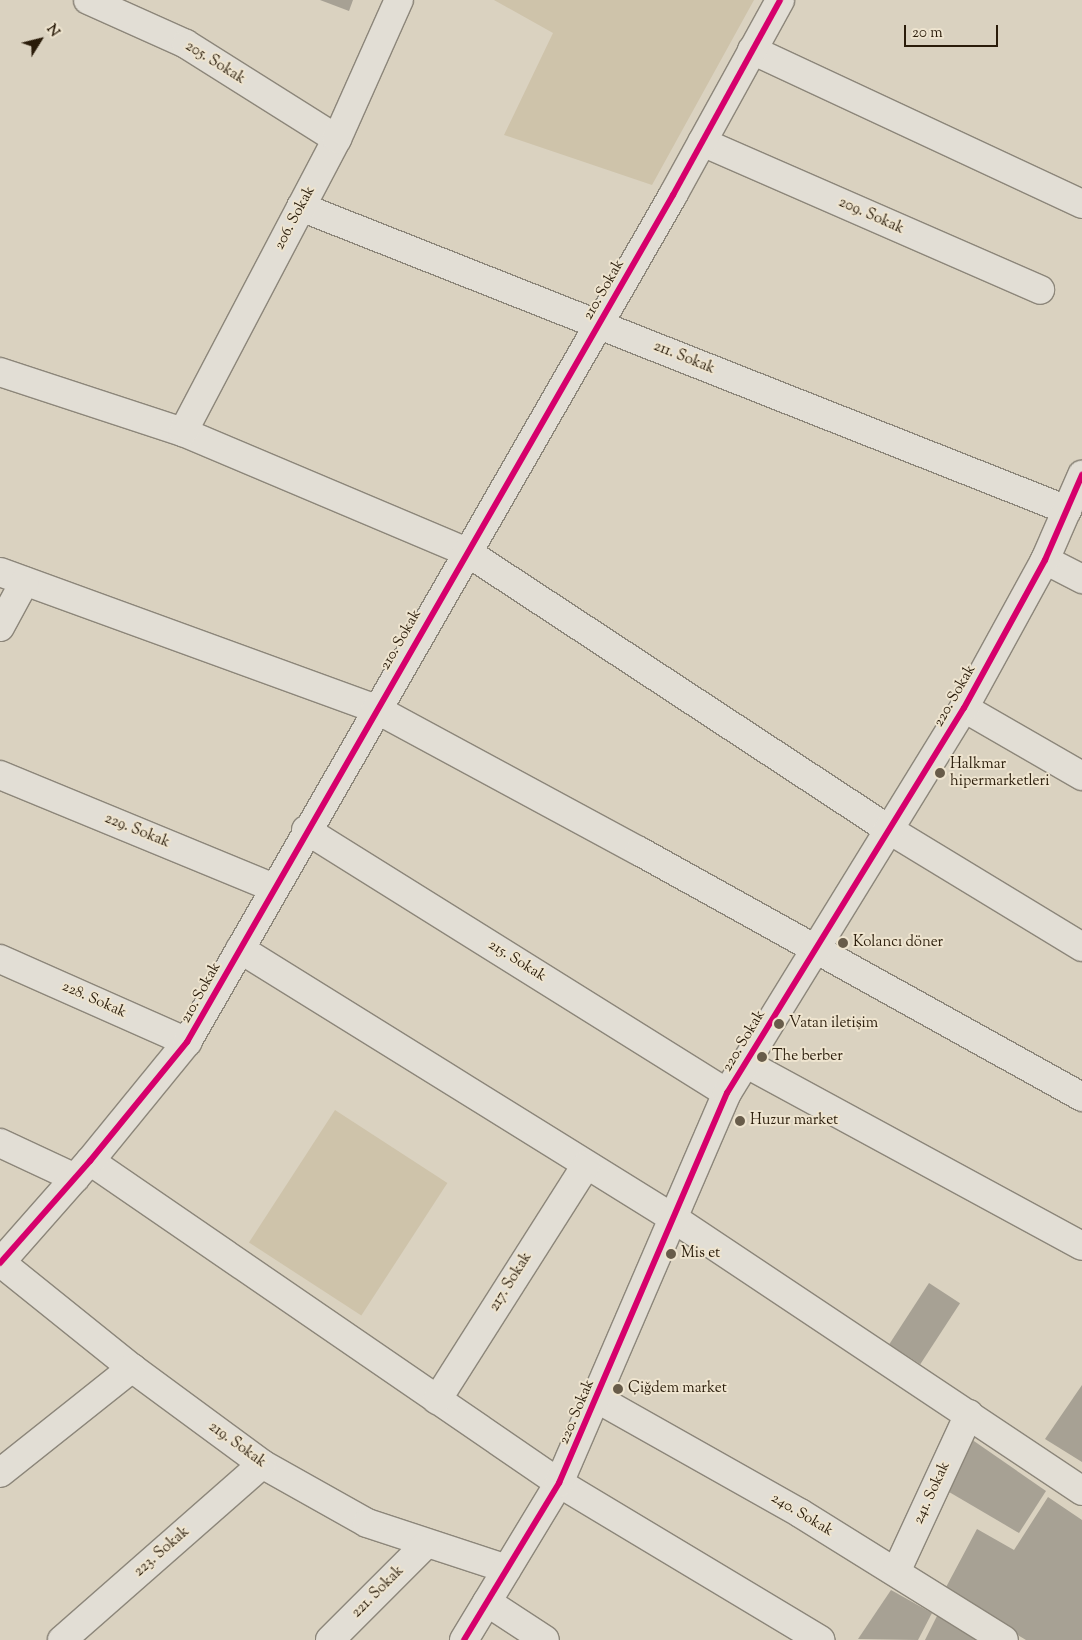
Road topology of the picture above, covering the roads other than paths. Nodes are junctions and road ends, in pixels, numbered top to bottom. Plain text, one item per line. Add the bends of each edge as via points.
1 (88, 0) edge
2 (399, 0) edge
3 (780, 0) edge
4 (752, 50) junction
5 (337, 139) junction
6 (702, 142) junction
7 (1082, 204) edge
8 (301, 207) junction
9 (1040, 290) dead end
10 (598, 324) junction
11 (0, 372) edge
12 (183, 432) junction
13 (1082, 475) edge
14 (1067, 510) junction
15 (466, 552) junction
16 (1045, 560) junction
17 (0, 572) edge
18 (1082, 579) edge
19 (25, 582) junction
20 (0, 627) edge
21 (964, 708) junction
22 (376, 709) junction
23 (0, 775) edge
24 (1082, 776) edge
25 (888, 829) junction
26 (306, 830) junction
27 (274, 888) junction
28 (1082, 947) edge
29 (240, 949) junction
30 (814, 950) junction
31 (0, 959) edge
32 (188, 1042) junction
33 (745, 1063) junction
34 (727, 1093) junction
35 (1082, 1097) edge
36 (0, 1143) edge
37 (586, 1164) junction
38 (83, 1169) junction
39 (673, 1218) junction
40 (1082, 1246) edge
41 (0, 1263) edge
42 (132, 1368) junction
43 (596, 1398) junction
44 (437, 1400) junction
45 (969, 1414) junction
46 (262, 1464) junction
47 (0, 1473) edge
48 (560, 1483) junction
49 (1082, 1491) edge
50 (426, 1544) junction
51 (507, 1569) junction
52 (896, 1572) junction
53 (487, 1602) junction
54 (62, 1640) edge
55 (330, 1640) edge
56 (464, 1640) edge
57 (545, 1640) edge
58 (820, 1640) edge
59 (1004, 1640) edge

1 - 5 street, 205. Sokak via 186,44
2 - 5 street, 206. Sokak
3 - 4 street, 210. Sokak
4 - 6 street, 210. Sokak
4 - 7 street
5 - 8 street, 206. Sokak
6 - 9 street, 209. Sokak
6 - 10 street, 210. Sokak
8 - 10 street, 211. Sokak
8 - 12 street, 206. Sokak
10 - 14 street, 211. Sokak
10 - 15 street, 210. Sokak
11 - 12 street
12 - 15 street
13 - 14 street, 220. Sokak
14 - 16 street, 220. Sokak
15 - 22 street, 210. Sokak
15 - 25 street
16 - 18 street
16 - 21 street, 220. Sokak
17 - 19 street
19 - 20 street
19 - 22 street
21 - 24 street
21 - 25 street, 220. Sokak
22 - 26 street, 210. Sokak
22 - 30 street
23 - 27 street, 229. Sokak
25 - 28 street
25 - 30 street, 220. Sokak
26 - 27 street, 210. Sokak
26 - 34 street, 215. Sokak
27 - 29 street, 210. Sokak
29 - 32 street, 210. Sokak
29 - 37 street
30 - 33 street, 220. Sokak
30 - 35 street
31 - 32 street, 228. Sokak
32 - 38 street, 210. Sokak
33 - 34 street, 220. Sokak
33 - 40 street
34 - 39 street, 220. Sokak
36 - 38 street
37 - 39 street
37 - 44 street, 217. Sokak
38 - 41 street, 210. Sokak
38 - 44 street
39 - 43 street, 220. Sokak
39 - 45 street
41 - 42 street, 219. Sokak
42 - 46 street, 219. Sokak
42 - 47 street
43 - 48 street, 220. Sokak
43 - 52 street, 240. Sokak via 800,1513
44 - 48 street
45 - 49 street
45 - 52 street, 241. Sokak
46 - 50 street, 219. Sokak via 367,1523
46 - 54 street, 223. Sokak
48 - 51 street, 220. Sokak
48 - 58 street
50 - 51 street, 219. Sokak
50 - 55 street, 221. Sokak
51 - 53 street, 220. Sokak
52 - 59 street, 240. Sokak
53 - 56 street, 220. Sokak
53 - 57 street

